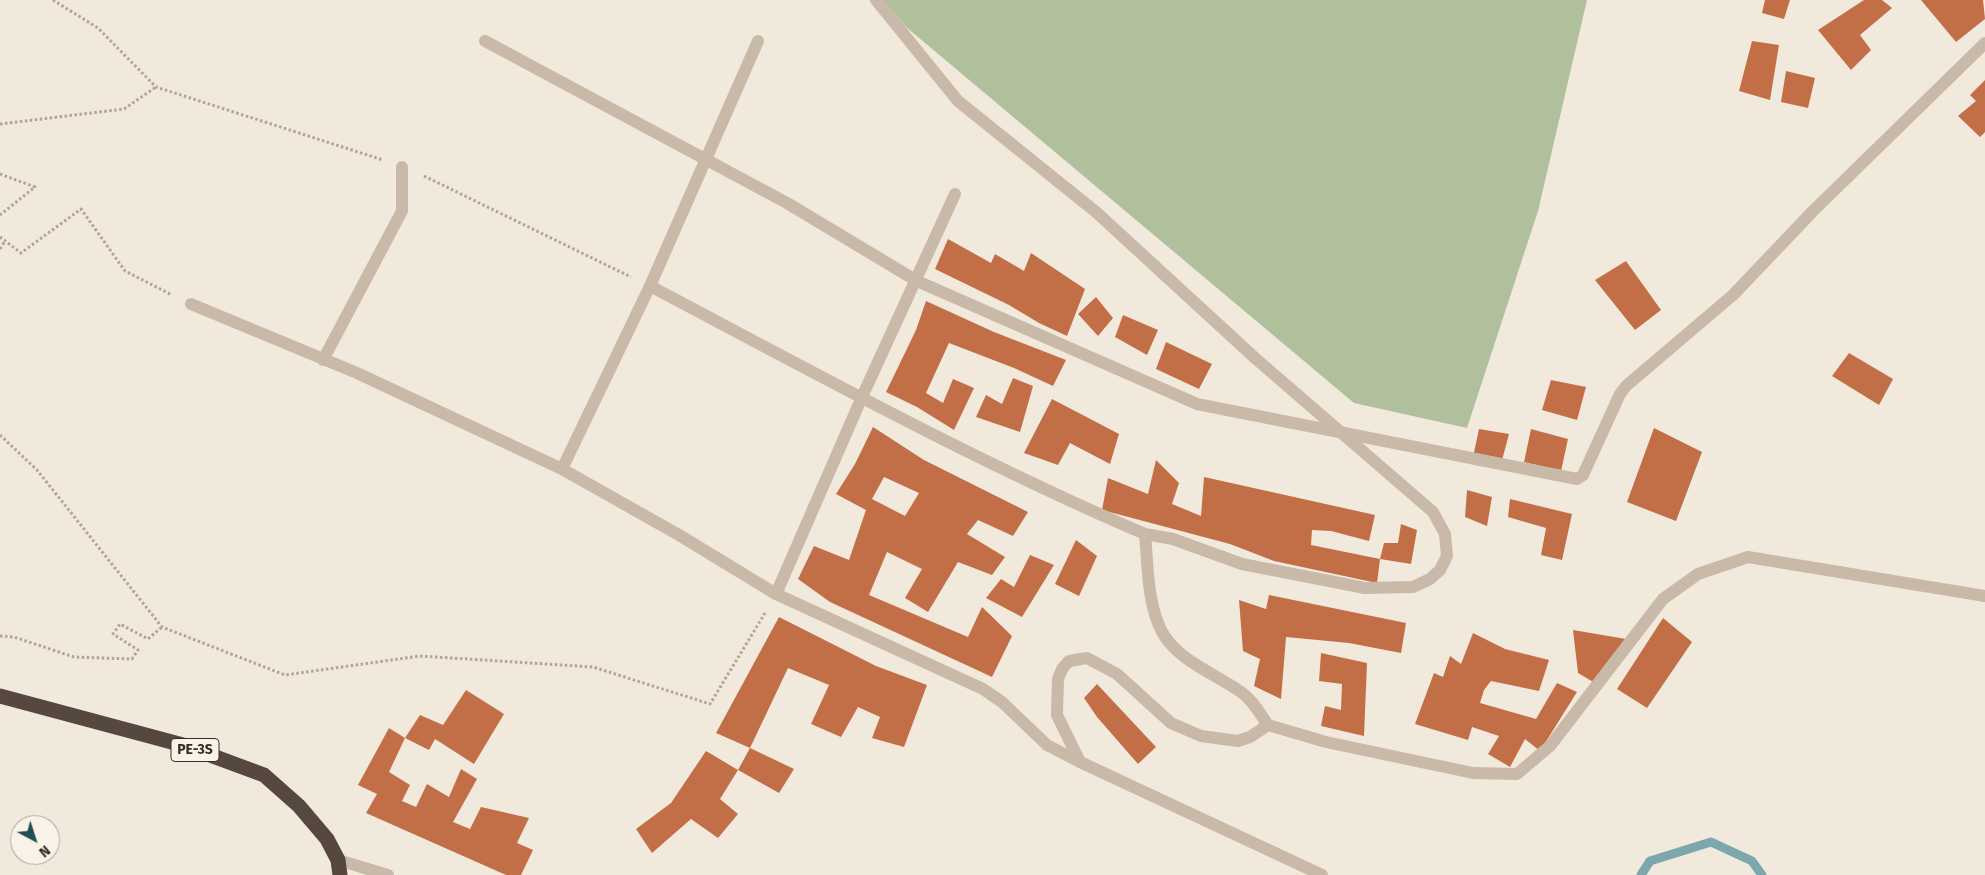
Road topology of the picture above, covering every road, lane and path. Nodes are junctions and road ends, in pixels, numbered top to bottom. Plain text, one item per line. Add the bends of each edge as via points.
1 (53, 0) edge
2 (876, 0) edge
3 (485, 40) dead end
4 (758, 41) dead end
5 (1985, 43) edge
6 (0, 124) edge
7 (705, 158) junction
8 (402, 167) dead end
9 (0, 174) edge
10 (954, 194) dead end
11 (0, 215) edge
12 (0, 237) edge
13 (5, 241) junction
14 (0, 249) edge
15 (917, 281) junction
16 (650, 286) junction
17 (191, 304) joint
18 (323, 360) junction
19 (862, 397) junction
20 (1340, 433) junction
21 (0, 436) edge
22 (562, 469) junction
23 (1145, 534) junction
24 (776, 594) junction
25 (1985, 596) edge
26 (162, 627) junction
27 (0, 636) edge
28 (0, 696) edge
29 (1268, 725) junction
30 (1080, 762) junction
31 (338, 860) junction
32 (340, 875) edge
33 (388, 875) edge
34 (1322, 875) edge

1 - 6 path via 98,28 156,87 124,110
2 - 20 street via 958,101 1096,212
3 - 7 street
4 - 7 street
5 - 20 street via 1726,301 1626,386 1581,478
7 - 15 street
7 - 16 street
8 - 18 street via 402,211
9 - 11 path via 35,186
10 - 15 street
12 - 13 path
13 - 14 path
13 - 17 path via 21,253 81,209 125,271
15 - 19 street
15 - 20 street via 1197,404
16 - 19 street
16 - 22 street
17 - 18 street
18 - 22 street
19 - 23 street via 1070,502
19 - 24 street
20 - 23 street via 1433,512 1445,534 1447,556 1440,570 1430,579 1413,587 1365,588 1242,564 1173,539
21 - 26 path via 37,470
22 - 24 street
23 - 29 street via 1150,597 1162,632 1173,646 1204,670 1243,693
24 - 26 path via 710,704 593,667 420,656 285,675
24 - 30 street via 983,689 1002,702 1047,745
25 - 29 street via 1748,557 1698,574 1663,599 1550,746 1517,774 1473,773 1326,742
26 - 27 path via 148,639 120,624 113,634 138,650 132,659 74,657 14,637
28 - 31 highway, PE-3S via 183,745 264,775 299,806 327,839
29 - 30 street via 1238,742 1201,736 1171,723 1117,674 1087,658 1077,658 1062,669 1058,679 1057,715
30 - 34 street
31 - 32 highway, PE-3S
31 - 33 street

